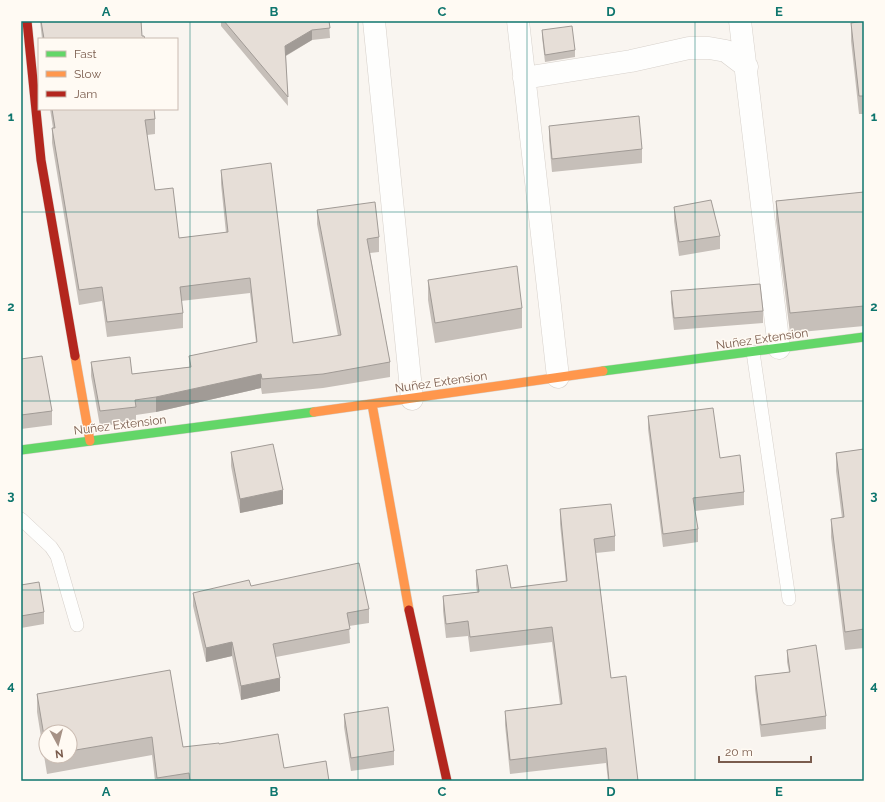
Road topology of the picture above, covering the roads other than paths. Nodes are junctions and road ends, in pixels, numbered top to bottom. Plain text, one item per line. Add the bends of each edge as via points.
1 (27, 21) edge
2 (374, 21) edge
3 (518, 21) edge
4 (740, 21) edge
5 (747, 67) junction
6 (524, 78) junction
7 (864, 337) edge
8 (779, 348) junction
9 (753, 352) junction
10 (558, 377) junction
11 (412, 399) junction
12 (372, 404) junction
13 (90, 441) junction
14 (21, 450) edge
15 (21, 520) edge
16 (789, 599) dead end
17 (77, 625) dead end
18 (447, 781) edge

1 - 13 street via 41,160
2 - 11 street
3 - 6 street
4 - 5 street
5 - 6 street via 726,51 689,48 631,62
5 - 8 street
6 - 10 street
7 - 8 street, Nuñez Extension
8 - 9 street, Nuñez Extension
9 - 10 street, Nuñez Extension
9 - 16 lane
10 - 11 street, Nuñez Extension
11 - 12 street, Nuñez Extension
12 - 13 street, Nuñez Extension
12 - 18 street via 415,642
13 - 14 street, Nuñez Extension
15 - 17 lane via 51,547 56,556

